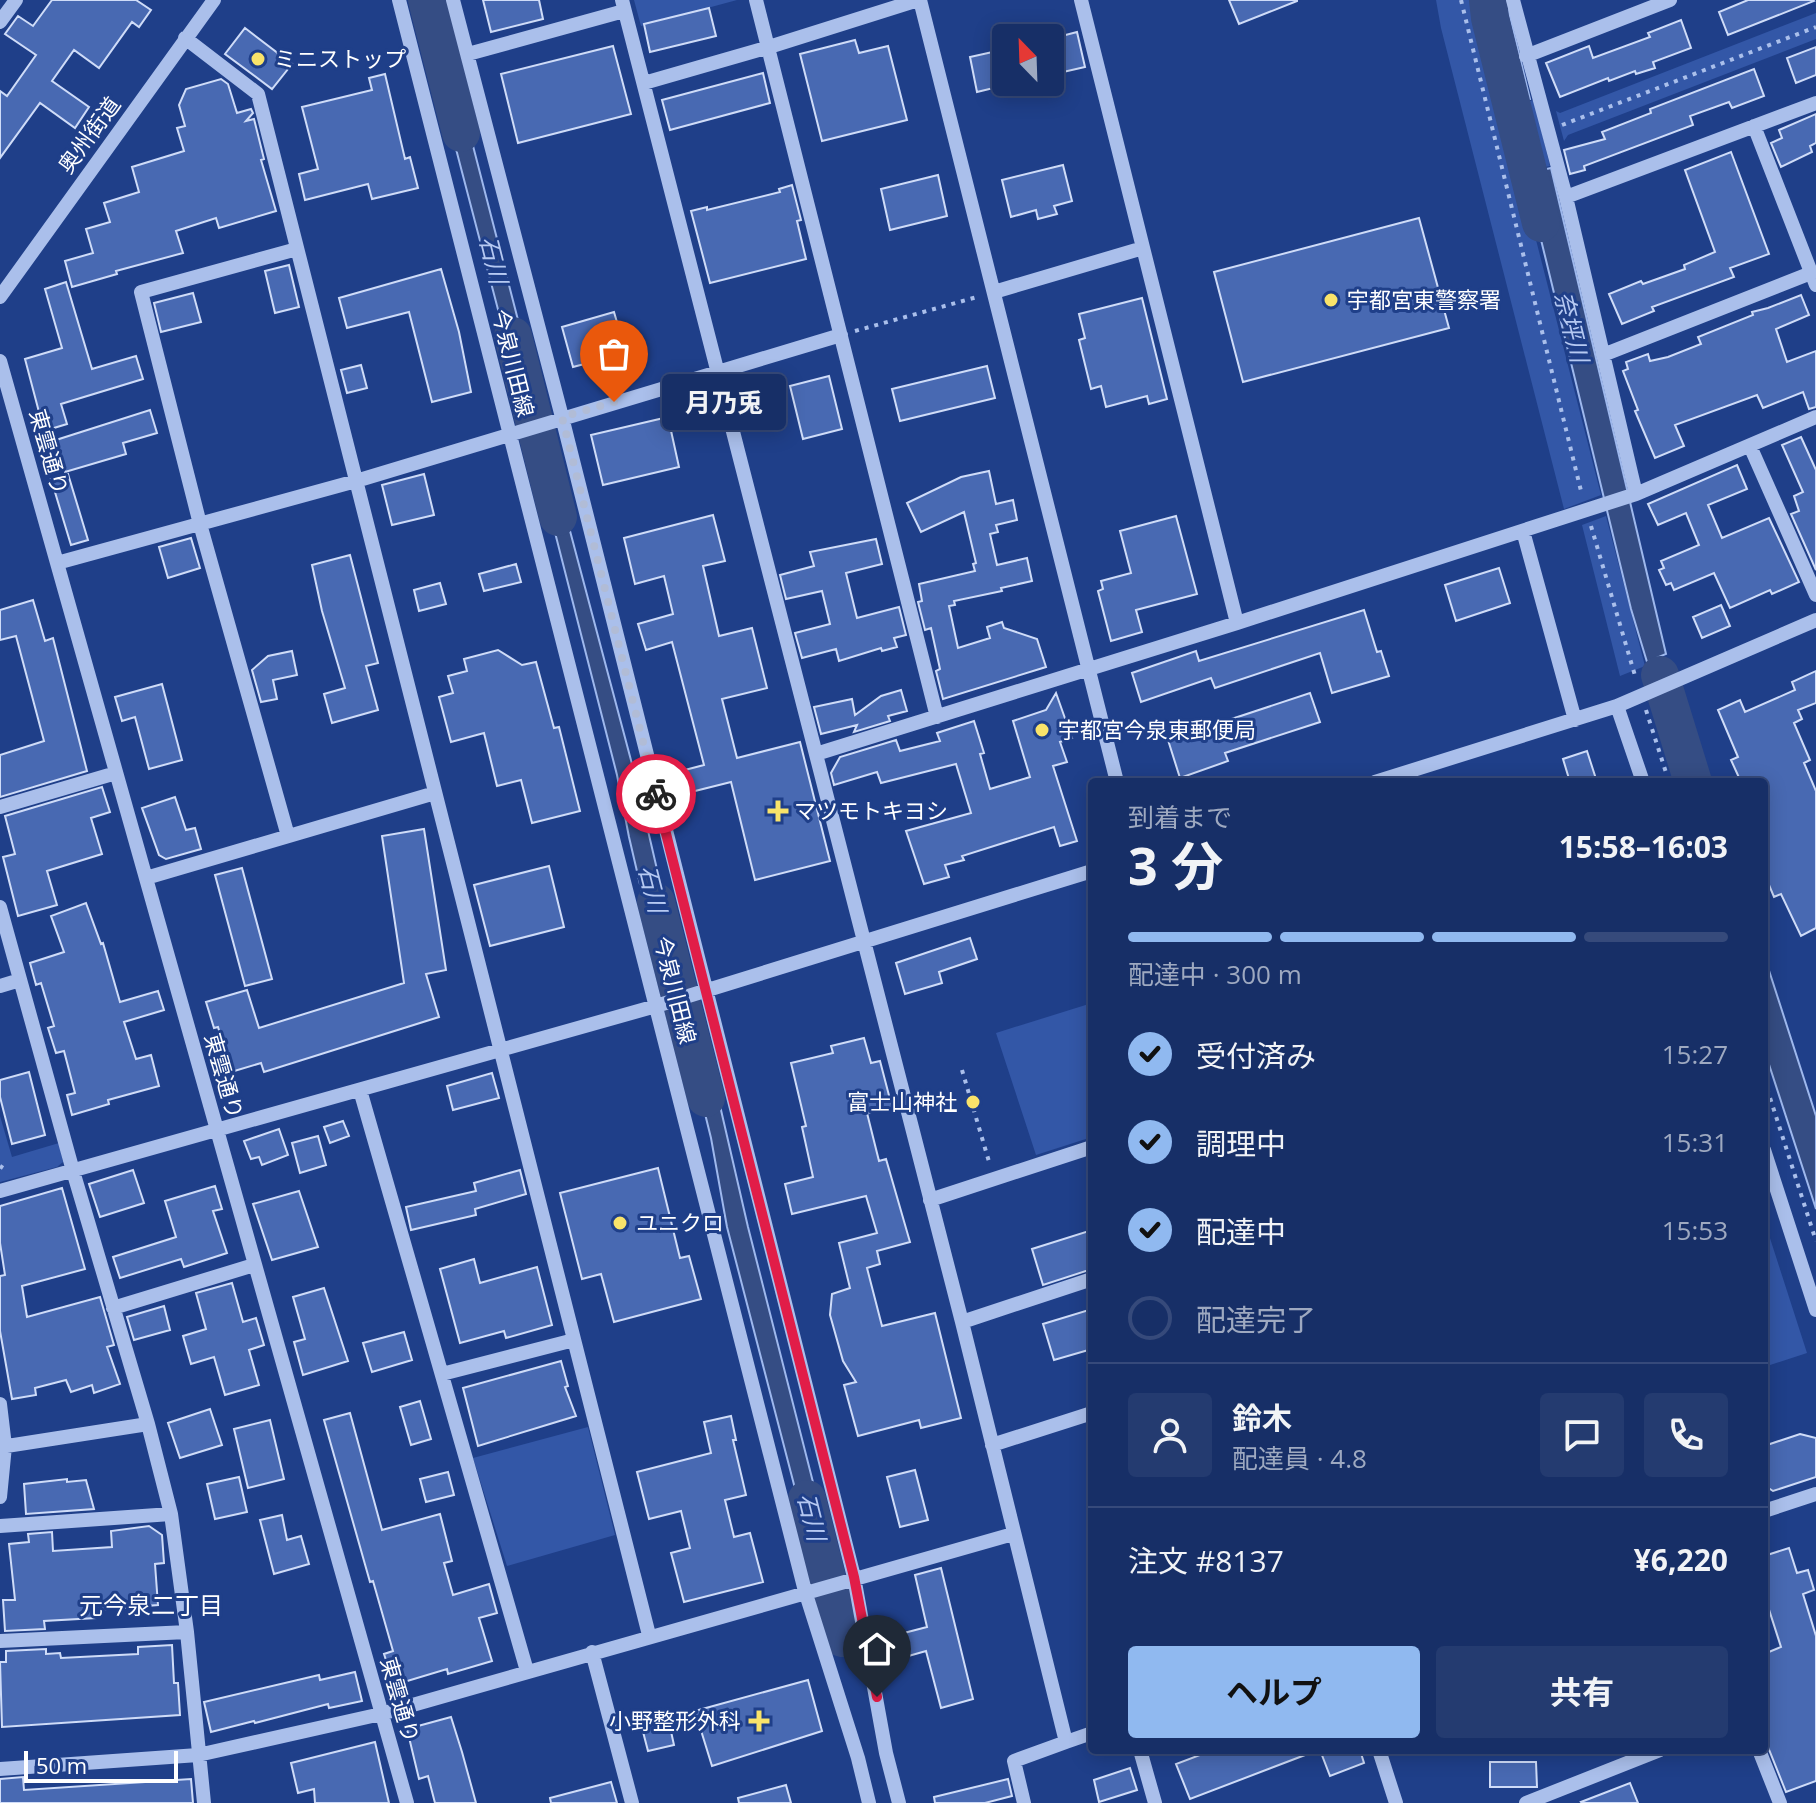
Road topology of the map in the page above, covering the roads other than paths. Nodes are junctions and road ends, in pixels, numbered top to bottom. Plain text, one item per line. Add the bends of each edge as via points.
1 (16, 0) edge
2 (214, 0) edge
3 (399, 0) edge
4 (453, 0) edge
5 (756, 0) edge
6 (919, 0) edge
7 (1081, 0) edge
8 (1513, 0) edge
9 (1670, 0) edge
10 (623, 6) edge
11 (0, 22) edge
12 (185, 38) junction
13 (769, 47) junction
14 (468, 54) junction
15 (1526, 56) junction
16 (644, 83) junction
17 (1816, 103) edge
18 (1754, 126) junction
19 (1566, 197) junction
20 (1143, 248) junction
21 (297, 249) junction
22 (1814, 279) edge
23 (994, 292) junction
24 (0, 297) edge
25 (841, 335) junction
26 (1603, 355) junction
27 (0, 361) edge
28 (717, 371) junction
29 (562, 417) junction
30 (1816, 417) edge
31 (508, 435) junction
32 (1750, 446) junction
33 (356, 481) junction
34 (1630, 496) junction
35 (200, 524) junction
36 (1523, 531) junction
37 (57, 563) junction
38 (1816, 595) edge
39 (1816, 620) edge
40 (1237, 623) junction
41 (1088, 668) junction
42 (1617, 706) junction
43 (937, 717) junction
44 (1575, 720) junction
45 (816, 754) junction
46 (116, 773) junction
47 (1116, 778) edge
48 (1388, 778) edge
49 (1642, 778) edge
50 (435, 793) junction
51 (0, 807) edge
52 (288, 836) junction
53 (1088, 872) edge
54 (146, 878) junction
55 (0, 907) edge
56 (864, 942) junction
57 (20, 980) junction
58 (0, 986) edge
59 (706, 992) junction
60 (656, 1006) junction
61 (501, 1050) junction
62 (360, 1090) junction
63 (216, 1131) junction
64 (1088, 1148) edge
65 (1768, 1162) edge
66 (73, 1171) junction
67 (0, 1191) edge
68 (930, 1200) junction
69 (254, 1265) junction
70 (1088, 1280) edge
71 (113, 1308) junction
72 (1816, 1310) edge
73 (962, 1322) junction
74 (574, 1340) junction
75 (442, 1374) junction
76 (0, 1404) edge
77 (1088, 1414) edge
78 (148, 1424) junction
79 (992, 1445) junction
80 (3, 1446) edge
81 (1816, 1494) edge
82 (0, 1497) edge
83 (1768, 1510) edge
84 (171, 1514) junction
85 (0, 1526) edge
86 (1013, 1534) junction
87 (854, 1577) junction
88 (805, 1591) junction
89 (187, 1632) junction
90 (649, 1635) junction
91 (0, 1641) edge
92 (592, 1652) junction
93 (527, 1671) junction
94 (381, 1714) junction
95 (1088, 1734) edge
96 (1066, 1742) junction
97 (1141, 1754) edge
98 (1380, 1754) edge
99 (1650, 1754) edge
100 (1761, 1754) edge
101 (198, 1755) junction
102 (0, 1769) edge
103 (204, 1803) edge
104 (407, 1803) edge
105 (632, 1803) edge
106 (869, 1803) edge
107 (899, 1803) edge
108 (1024, 1803) edge
109 (1155, 1803) edge
110 (1396, 1803) edge
111 (1526, 1803) edge
112 (1780, 1803) edge

1 - 11 street
2 - 12 street, 奥州街道
3 - 31 street, 今泉川田線
4 - 14 street, 今泉川田線
5 - 13 street
6 - 13 street
6 - 23 street
7 - 20 street
8 - 15 street
9 - 15 street
10 - 14 street
10 - 16 street
12 - 21 street via 258,94
12 - 24 street, 奥州街道
13 - 16 street
13 - 25 street
14 - 29 street, 今泉川田線
15 - 19 street
16 - 28 street
17 - 18 street
18 - 19 street
18 - 22 street
19 - 26 street
20 - 23 street
20 - 40 street
21 - 33 street
21 - 35 street via 141,292
22 - 26 street
23 - 41 street
25 - 28 street
25 - 43 street
26 - 34 street
27 - 37 street, 東雲通り
28 - 29 street
28 - 45 street
29 - 31 street
29 - 59 street, 今泉川田線
30 - 32 street
31 - 33 street
31 - 60 street, 今泉川田線
32 - 34 street
32 - 38 street
33 - 35 street
33 - 50 street
34 - 36 street
35 - 37 street
35 - 52 street
36 - 40 street
36 - 44 street
37 - 46 street, 東雲通り
39 - 42 street
40 - 41 street
41 - 43 street
41 - 47 street
42 - 44 street
42 - 49 street
43 - 45 street
44 - 48 street
45 - 56 street
46 - 51 street
46 - 54 street, 東雲通り
50 - 52 street
50 - 61 street
52 - 54 street
53 - 56 street
54 - 63 street, 東雲通り
55 - 57 street
56 - 59 street
56 - 68 street
57 - 58 street
57 - 66 street
59 - 60 street
59 - 87 street, 今泉川田線
60 - 61 street
60 - 88 street, 今泉川田線
61 - 62 street
61 - 74 street
62 - 63 street
62 - 75 street
63 - 66 street
63 - 69 street, 東雲通り
64 - 68 street
65 - 72 street
66 - 67 street
66 - 71 street
68 - 73 street
69 - 71 street
69 - 94 street, 東雲通り
70 - 73 street
71 - 78 street
73 - 79 street
74 - 75 street
74 - 90 street
75 - 93 street
76 - 80 street
77 - 79 street
78 - 80 street
78 - 84 street
79 - 86 street
80 - 82 street
81 - 83 street
84 - 85 street
84 - 89 street
86 - 87 street
86 - 96 street
87 - 88 street
87 - 107 street, 今泉川田線
88 - 90 street
88 - 106 street, 今泉川田線
89 - 91 street
89 - 101 street
90 - 92 street
92 - 93 street
92 - 105 street
93 - 94 street
94 - 101 street
94 - 104 street, 東雲通り
95 - 96 street
96 - 108 street via 1014,1761
97 - 109 street
98 - 110 street
99 - 111 street
100 - 112 street
101 - 102 street
101 - 103 street

